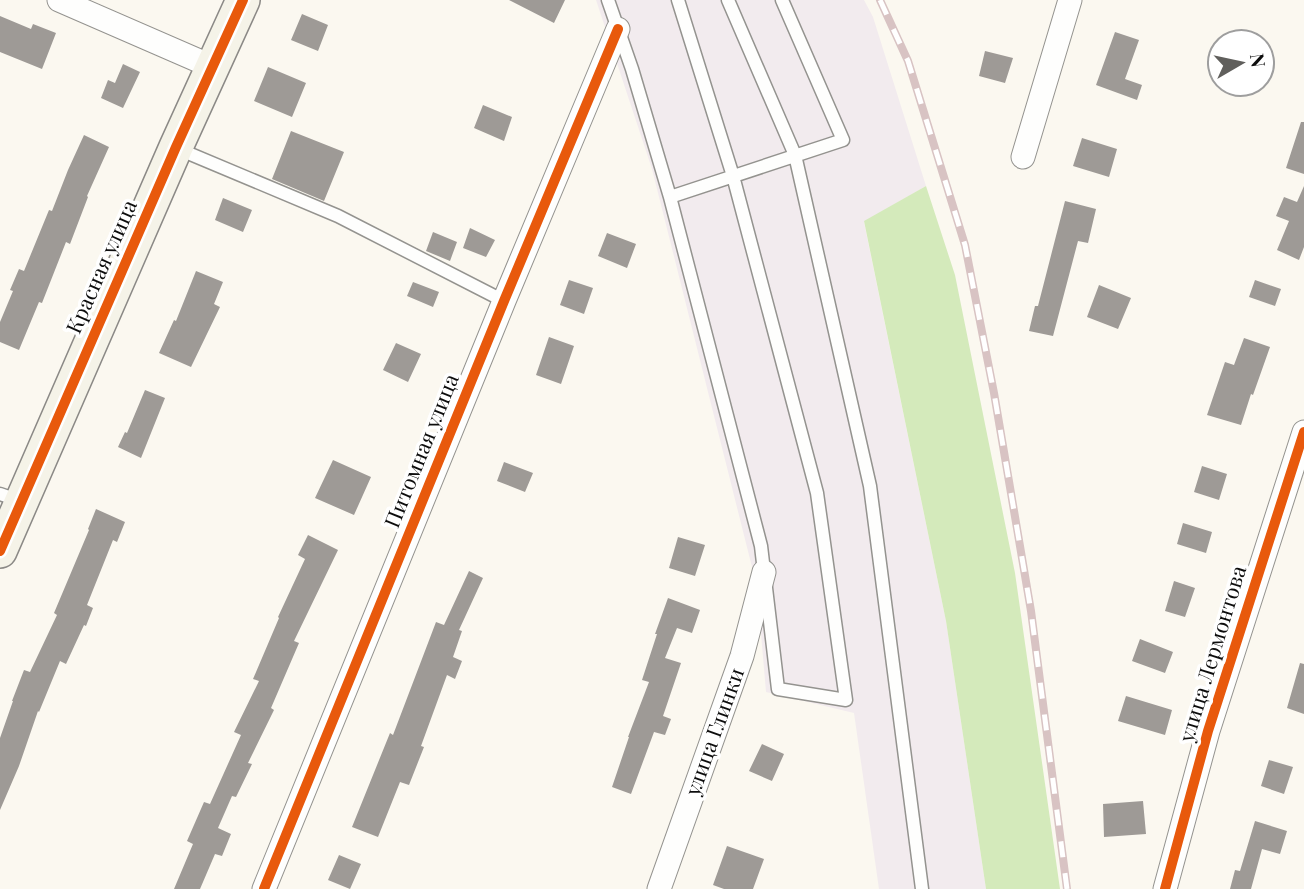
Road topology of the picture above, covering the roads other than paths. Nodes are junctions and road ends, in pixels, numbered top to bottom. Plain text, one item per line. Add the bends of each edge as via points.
1 (58, 0) edge
2 (243, 0) edge
3 (608, 0) edge
4 (678, 0) edge
5 (728, 0) edge
6 (782, 0) edge
7 (1070, 0) edge
8 (618, 29) junction
9 (213, 67) junction
10 (176, 147) junction
11 (795, 155) junction
12 (1023, 157) dead end
13 (733, 176) junction
14 (670, 197) junction
15 (504, 301) junction
16 (1304, 432) edge
17 (10, 498) edge
18 (0, 551) edge
19 (764, 572) junction
20 (264, 889) edge
21 (659, 889) edge
22 (922, 889) edge
23 (1165, 889) edge

1 - 9 street
2 - 9 street, Красная улица
3 - 8 lane
4 - 13 lane
5 - 11 lane
6 - 11 lane via 842,140
7 - 12 street
8 - 14 lane
8 - 15 street, Питомная улица
9 - 10 street, Красная улица
10 - 15 lane via 338,216
10 - 17 street, Красная улица
11 - 13 lane
11 - 22 lane via 870,486
13 - 14 lane
13 - 19 lane via 817,493 845,700 778,689
14 - 19 lane
15 - 20 street, Питомная улица
16 - 23 street, улица Лермонтова via 1208,731
17 - 18 street, Красная улица
19 - 21 street, улица Глинки via 742,656

